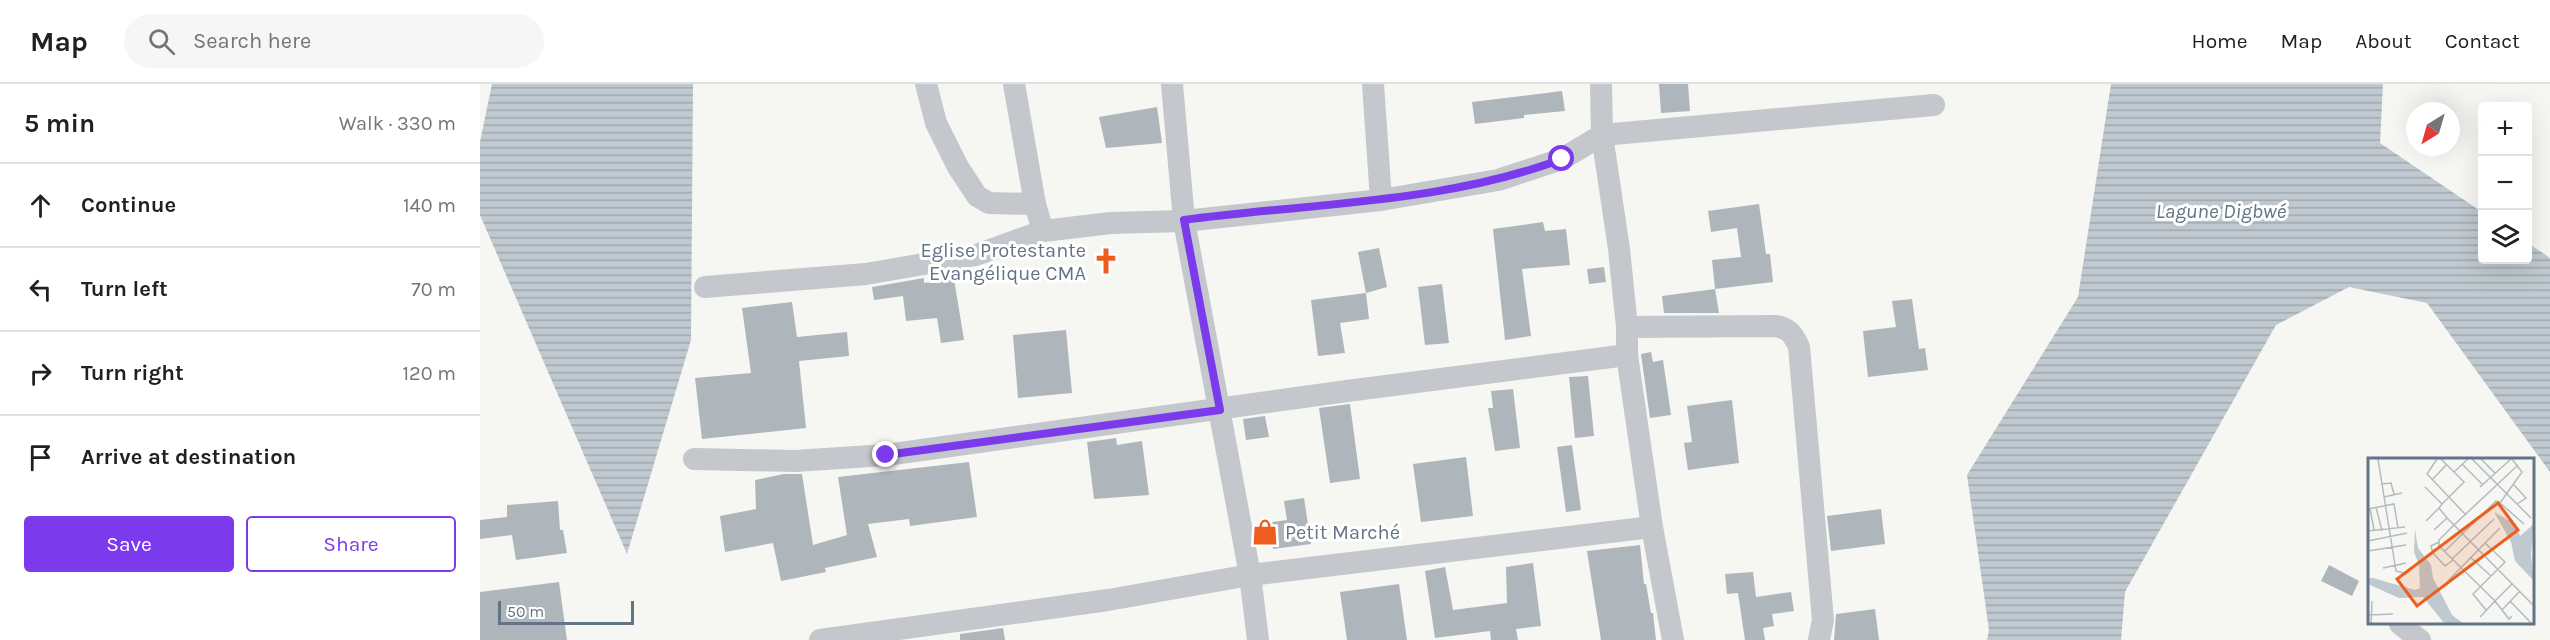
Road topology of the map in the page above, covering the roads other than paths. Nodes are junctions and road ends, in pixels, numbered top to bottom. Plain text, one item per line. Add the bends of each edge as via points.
1 (926, 84) edge
2 (1014, 84) edge
3 (1172, 84) edge
4 (1373, 84) edge
5 (1601, 84) edge
6 (1934, 105) dead end
7 (1602, 135) junction
8 (1381, 200) junction
9 (1035, 204) junction
10 (1184, 220) junction
11 (1042, 231) junction
12 (705, 287) dead end
13 (1627, 327) junction
14 (1627, 355) junction
15 (1220, 410) junction
16 (694, 459) dead end
17 (1652, 528) junction
18 (1250, 575) junction
19 (2401, 625) edge
20 (820, 640) edge
21 (1257, 640) edge
22 (1673, 640) edge
23 (1819, 640) edge
24 (2420, 640) edge

1 - 9 street via 936,123 977,196 989,203
2 - 9 street
3 - 10 street
4 - 8 street
5 - 7 street
6 - 7 street
7 - 8 street via 1562,159 1528,172
7 - 13 street
8 - 10 street
9 - 11 street
10 - 11 street
10 - 15 street
11 - 12 street via 976,255 866,274
13 - 14 street
13 - 23 street via 1775,326 1794,335 1799,347 1809,446 1822,620
14 - 15 street
14 - 17 street
15 - 16 street via 886,455 795,461
15 - 18 street
17 - 18 street
17 - 22 street
18 - 20 street via 1108,600
18 - 21 street
19 - 24 street

